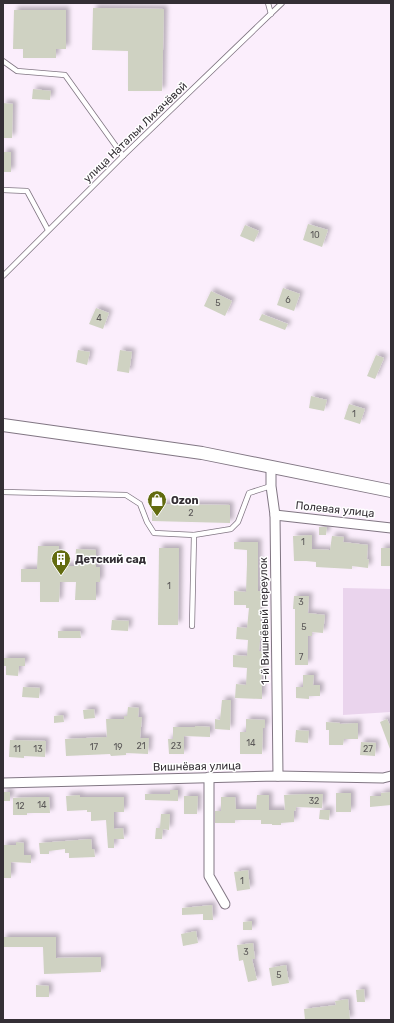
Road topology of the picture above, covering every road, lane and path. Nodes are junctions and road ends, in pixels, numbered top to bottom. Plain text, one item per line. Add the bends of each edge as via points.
1 (268, 3) edge
2 (282, 3) edge
3 (271, 14) junction
4 (3, 61) edge
5 (123, 156) junction
6 (3, 190) edge
7 (48, 230) junction
8 (3, 276) edge
9 (3, 425) edge
10 (271, 466) junction
11 (271, 486) junction
12 (3, 492) edge
13 (391, 492) edge
14 (275, 515) junction
15 (391, 528) edge
16 (194, 536) junction
17 (192, 626) dead end
18 (278, 776) junction
19 (391, 776) edge
20 (209, 777) junction
21 (3, 783) edge
22 (226, 904) dead end

1 - 3 lane
2 - 3 lane, улица Натальи Лихачёвой
3 - 5 lane, улица Натальи Лихачёвой
4 - 5 lane via 16,71 65,74
5 - 7 lane, улица Натальи Лихачёвой
6 - 7 lane via 27,191
7 - 8 lane, улица Натальи Лихачёвой
9 - 10 street via 202,453
10 - 11 street, 1-й Вишнёвый переулок
10 - 13 street
11 - 14 street, 1-й Вишнёвый переулок
11 - 16 lane via 249,493 238,522 232,529
12 - 16 lane via 126,495 140,504 154,533
14 - 15 street, Полевая улица
14 - 18 street, 1-й Вишнёвый переулок
16 - 17 lane
18 - 19 street, Вишнёвая улица
18 - 20 street, Вишнёвая улица
20 - 21 street, Вишнёвая улица
20 - 22 street via 208,876

